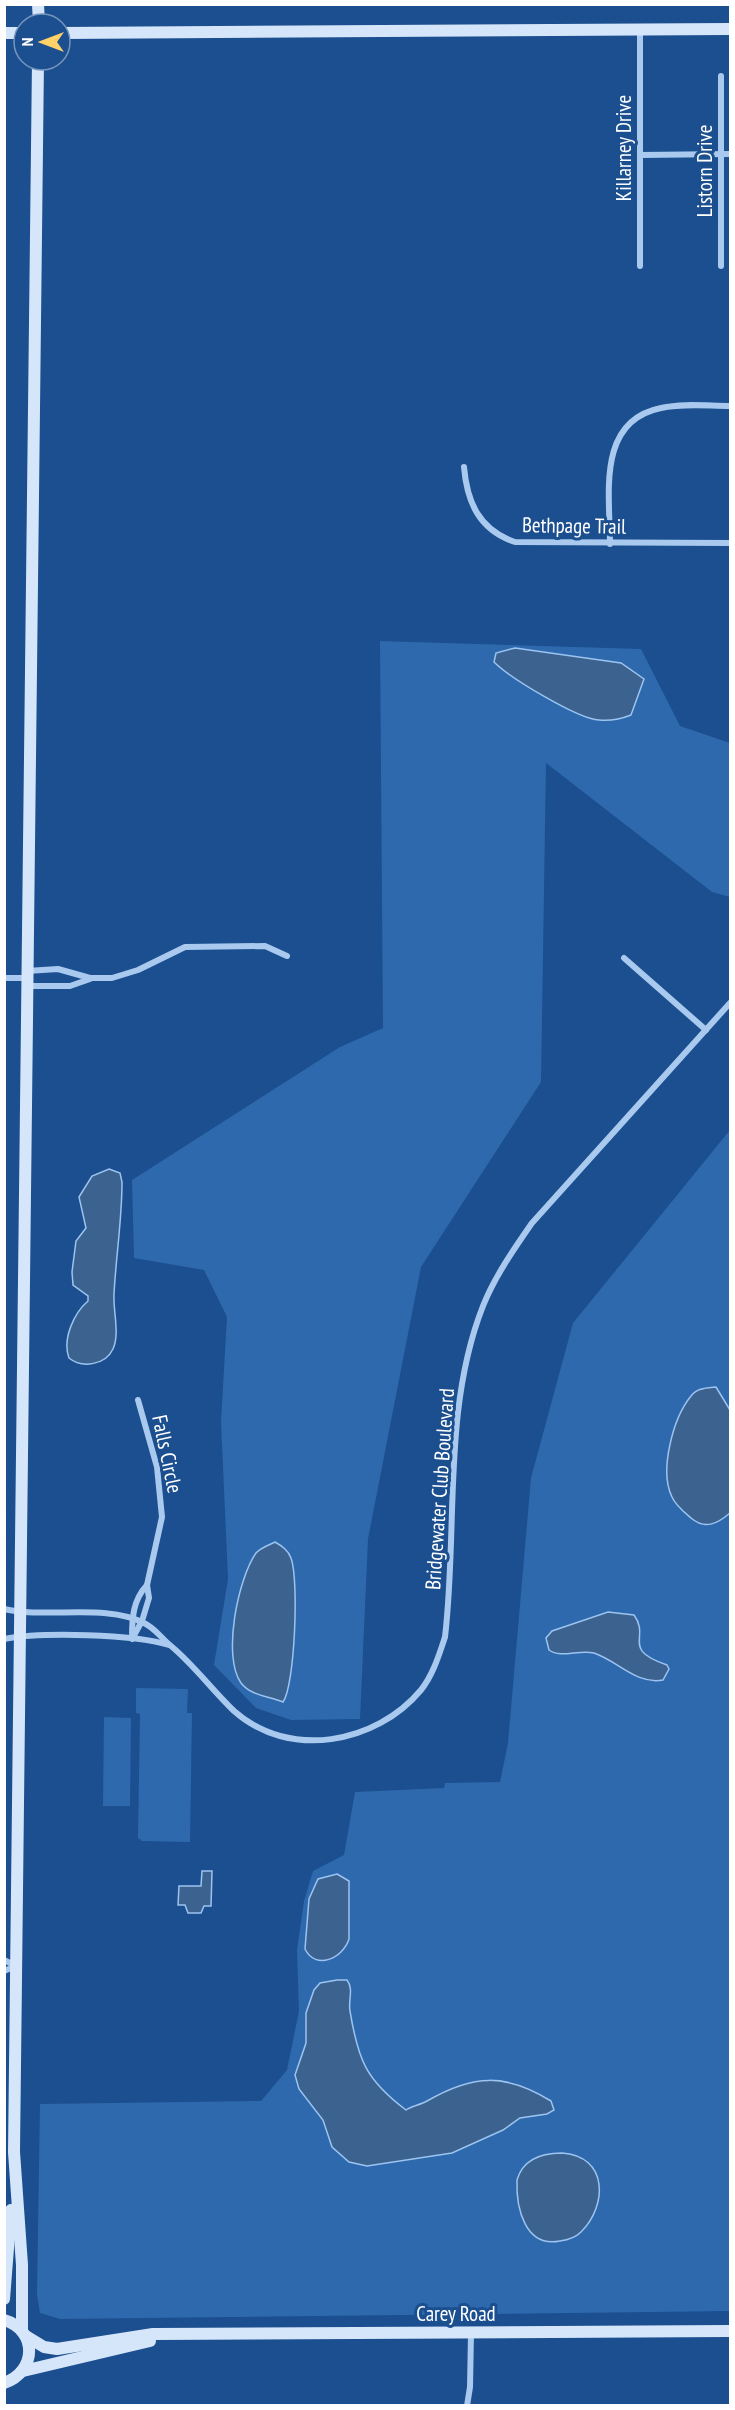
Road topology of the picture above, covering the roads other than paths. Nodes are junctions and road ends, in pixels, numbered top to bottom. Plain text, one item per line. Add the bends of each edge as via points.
1 (730, 29) edge
2 (640, 30) junction
3 (72, 33) edge
4 (38, 72) edge
5 (721, 76) dead end
6 (721, 154) junction
7 (730, 154) edge
8 (640, 155) junction
9 (640, 266) dead end
10 (721, 266) dead end
11 (730, 406) edge
12 (464, 467) dead end
13 (730, 543) edge
14 (610, 544) junction
15 (286, 956) dead end
16 (624, 958) dead end
17 (4, 978) edge
18 (27, 978) junction
19 (90, 978) junction
20 (730, 1003) edge
21 (706, 1030) junction
22 (138, 1400) dead end
23 (147, 1586) junction
24 (4, 1609) edge
25 (20, 1613) junction
26 (132, 1619) junction
27 (142, 1622) junction
28 (20, 1636) junction
29 (4, 1639) edge
30 (132, 1639) junction
31 (170, 1645) junction
32 (4, 1960) edge
33 (10, 1968) edge
34 (14, 2152) junction
35 (4, 2298) edge
36 (4, 2320) edge
37 (730, 2331) edge
38 (24, 2333) junction
39 (471, 2333) junction
40 (181, 2335) junction
41 (14, 2378) edge
42 (4, 2389) edge
43 (467, 2406) edge

1 - 2 street
2 - 3 street
2 - 8 street, Killarney Drive
4 - 18 street
5 - 6 street, Listorn Drive
6 - 7 street
6 - 8 street
6 - 10 street, Listorn Drive
8 - 9 street, Killarney Drive
11 - 14 street via 662,408 644,413 618,437 610,457
12 - 14 street, Bethpage Trail via 467,489 478,517 506,539
13 - 14 street, Bethpage Trail
15 - 19 street via 265,946 185,947 129,973
16 - 21 street
17 - 18 street
18 - 19 street via 70,986
18 - 19 street via 58,969
18 - 25 street
20 - 21 street, Bridgewater Club Boulevard
21 - 31 street, Bridgewater Club Boulevard via 532,1223 508,1257 483,1306 465,1370 458,1415 445,1637 422,1689 379,1726 323,1741 300,1740 276,1734 235,1712
22 - 23 street, Falls Circle via 157,1467 162,1504 159,1540
23 - 26 street, Falls Circle via 138,1594
23 - 27 street, Falls Circle via 149,1598
24 - 25 street, Bridgewater Club Boulevard
25 - 26 street, Bridgewater Club Boulevard via 98,1614
25 - 28 street
26 - 27 street, Bridgewater Club Boulevard
26 - 30 street, Falls Circle
27 - 30 street, Falls Circle
27 - 31 street, Bridgewater Club Boulevard
28 - 29 street
28 - 30 street
28 - 33 street
30 - 31 street
32 - 33 street
33 - 34 street
34 - 35 street
34 - 38 street
36 - 38 street, Carey Road
37 - 39 street, Carey Road
38 - 40 street, Carey Road via 44,2347 57,2349 122,2337
38 - 41 street via 30,2354
39 - 40 street, Carey Road
39 - 43 street
40 - 41 street, Carey Road
41 - 42 street

